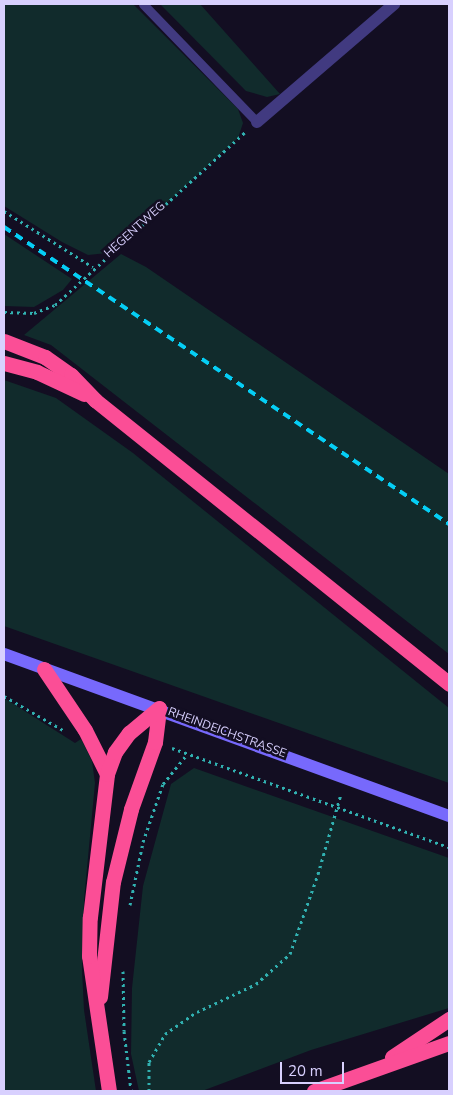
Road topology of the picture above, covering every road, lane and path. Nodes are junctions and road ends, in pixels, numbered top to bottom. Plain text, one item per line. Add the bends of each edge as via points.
1 (143, 4) edge
2 (394, 4) edge
3 (257, 122) junction
4 (4, 211) edge
5 (93, 267) junction
6 (4, 312) edge
7 (4, 341) edge
8 (4, 363) edge
9 (95, 400) junction
10 (4, 654) edge
11 (44, 669) junction
12 (449, 684) edge
13 (159, 708) junction
14 (107, 774) junction
15 (346, 777) junction
16 (337, 807) junction
17 (449, 816) edge
18 (449, 847) edge
19 (129, 912) dead end
20 (124, 961) dead end
21 (98, 1008) junction
22 (449, 1019) edge
23 (449, 1043) edge
24 (372, 1070) junction
25 (109, 1091) edge
26 (131, 1091) edge
27 (150, 1091) edge
28 (314, 1091) edge

1 - 3 lane
2 - 3 street
3 - 5 path, HEGENTWEG
4 - 5 path
5 - 6 path, HEGENTWEG via 55,305 34,313
7 - 9 highway via 45,357 71,375
8 - 9 highway via 37,372
9 - 12 highway
10 - 11 main road, RHEINDEICHSTRASSE
11 - 13 main road, RHEINDEICHSTRASSE
11 - 14 highway via 90,738
13 - 14 highway via 129,733 115,752
13 - 15 main road, RHEINDEICHSTRASSE
13 - 21 highway via 155,742 131,809 113,882
14 - 21 highway via 90,917 89,956
15 - 16 path
15 - 17 main road, RHEINDEICHSTRASSE
16 - 18 path
16 - 19 path via 187,754 163,784 144,842
16 - 27 path via 290,954 256,984 197,1012 165,1034 149,1062
20 - 26 path via 124,1031
21 - 25 highway
22 - 24 highway
23 - 24 highway
24 - 28 highway

